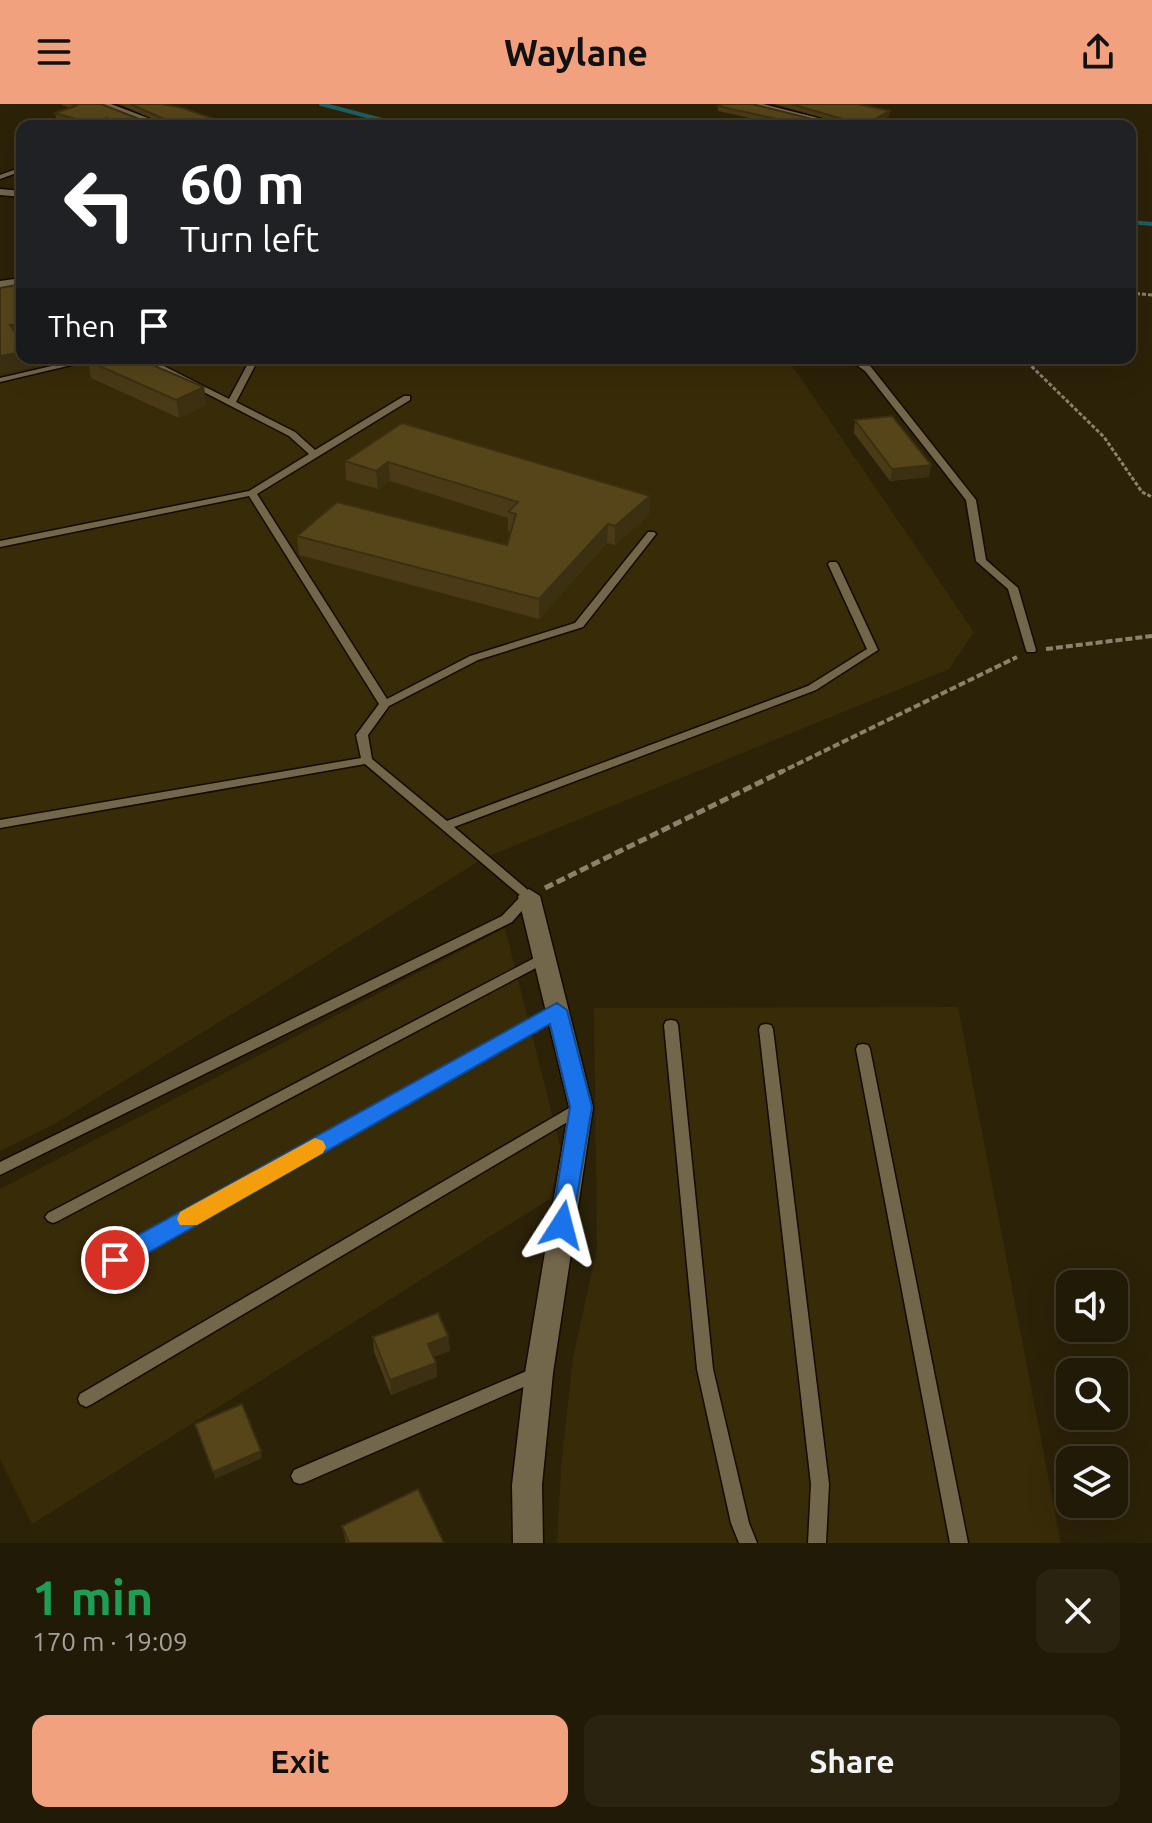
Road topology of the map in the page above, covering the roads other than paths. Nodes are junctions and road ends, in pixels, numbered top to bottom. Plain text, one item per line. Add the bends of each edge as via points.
1 (101, 104) edge
2 (750, 104) edge
3 (147, 120) edge
4 (819, 120) edge
5 (44, 364) edge
6 (70, 364) edge
7 (154, 364) edge
8 (252, 364) edge
9 (860, 364) edge
10 (47, 369) junction
11 (0, 380) edge
12 (407, 398) dead end
13 (231, 403) junction
14 (315, 455) junction
15 (252, 493) junction
16 (651, 534) dead end
17 (0, 544) edge
18 (833, 564) dead end
19 (1031, 650) road end
20 (385, 704) junction
21 (367, 760) junction
22 (0, 824) edge
23 (445, 826) junction
24 (529, 896) junction
25 (544, 958) junction
26 (557, 1010) junction
27 (671, 1025) dead end
28 (766, 1029) dead end
29 (863, 1049) dead end
30 (581, 1107) junction
31 (0, 1169) edge
32 (53, 1217) dead end
33 (115, 1260) dead end
34 (539, 1373) junction
35 (86, 1399) dead end
36 (300, 1476) dead end
37 (528, 1543) edge
38 (748, 1543) edge
39 (817, 1543) edge
40 (959, 1543) edge

1 - 3 street
2 - 4 street
5 - 10 lane
6 - 10 lane
7 - 13 lane
8 - 13 lane
9 - 19 lane via 971,500 981,561 1013,588
10 - 11 lane
12 - 14 lane
13 - 14 lane via 292,434
14 - 15 lane
15 - 17 lane
15 - 20 lane
16 - 20 lane via 579,625 474,658
18 - 23 lane via 873,650 812,688
20 - 21 lane via 362,735
21 - 22 lane
21 - 23 lane
23 - 24 lane
24 - 25 street
24 - 31 lane via 507,919
25 - 26 street
25 - 32 lane
26 - 30 street
26 - 33 lane
27 - 38 lane via 705,1369
28 - 39 lane via 820,1484
29 - 40 lane
30 - 34 street
30 - 35 lane
34 - 36 lane
34 - 37 street via 527,1485

